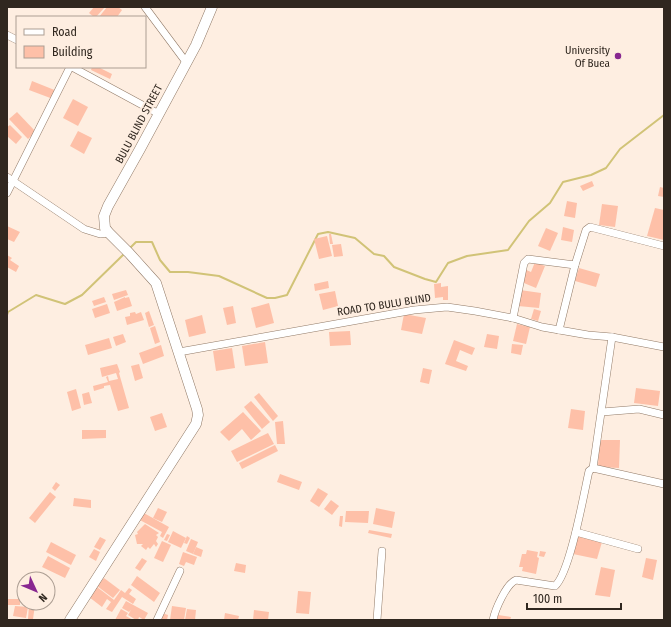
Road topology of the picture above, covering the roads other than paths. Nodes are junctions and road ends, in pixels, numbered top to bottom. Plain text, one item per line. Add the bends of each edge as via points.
1 (145, 7) edge
2 (212, 7) edge
3 (7, 35) edge
4 (16, 40) edge
5 (186, 62) junction
6 (71, 68) edge
7 (73, 68) edge
8 (159, 114) junction
9 (7, 177) edge
10 (14, 182) junction
11 (7, 193) edge
12 (109, 233) junction
13 (664, 246) edge
14 (575, 265) junction
15 (513, 318) junction
16 (559, 330) junction
17 (612, 337) junction
18 (664, 347) edge
19 (179, 352) junction
20 (602, 412) junction
21 (664, 415) edge
22 (593, 468) junction
23 (664, 484) edge
24 (576, 532) junction
25 (638, 549) dead end
26 (382, 550) dead end
27 (180, 571) dead end
28 (70, 620) edge
29 (157, 620) edge
30 (377, 620) edge
31 (493, 620) edge

1 - 5 street
2 - 5 street, BULU BLIND STREET
3 - 4 street
5 - 8 street, BULU BLIND STREET
6 - 10 street
7 - 8 street
8 - 12 street, BULU BLIND STREET via 108,206 104,216 105,228
9 - 10 street
10 - 11 street
10 - 12 street via 84,229 100,234
12 - 19 street via 156,284
13 - 14 street via 590,227 586,230
14 - 15 street via 526,260
14 - 16 street
15 - 16 street, ROAD TO BULU BLIND
15 - 19 street, ROAD TO BULU BLIND via 451,307 430,308
16 - 17 street, ROAD TO BULU BLIND
17 - 18 street, ROAD TO BULU BLIND
17 - 20 street
19 - 28 street via 197,409 195,428
20 - 21 street via 639,409
20 - 22 street
22 - 23 street
22 - 24 street via 589,471
24 - 25 street
24 - 31 street via 561,580 555,586 513,581 494,612
26 - 30 street
27 - 29 street

